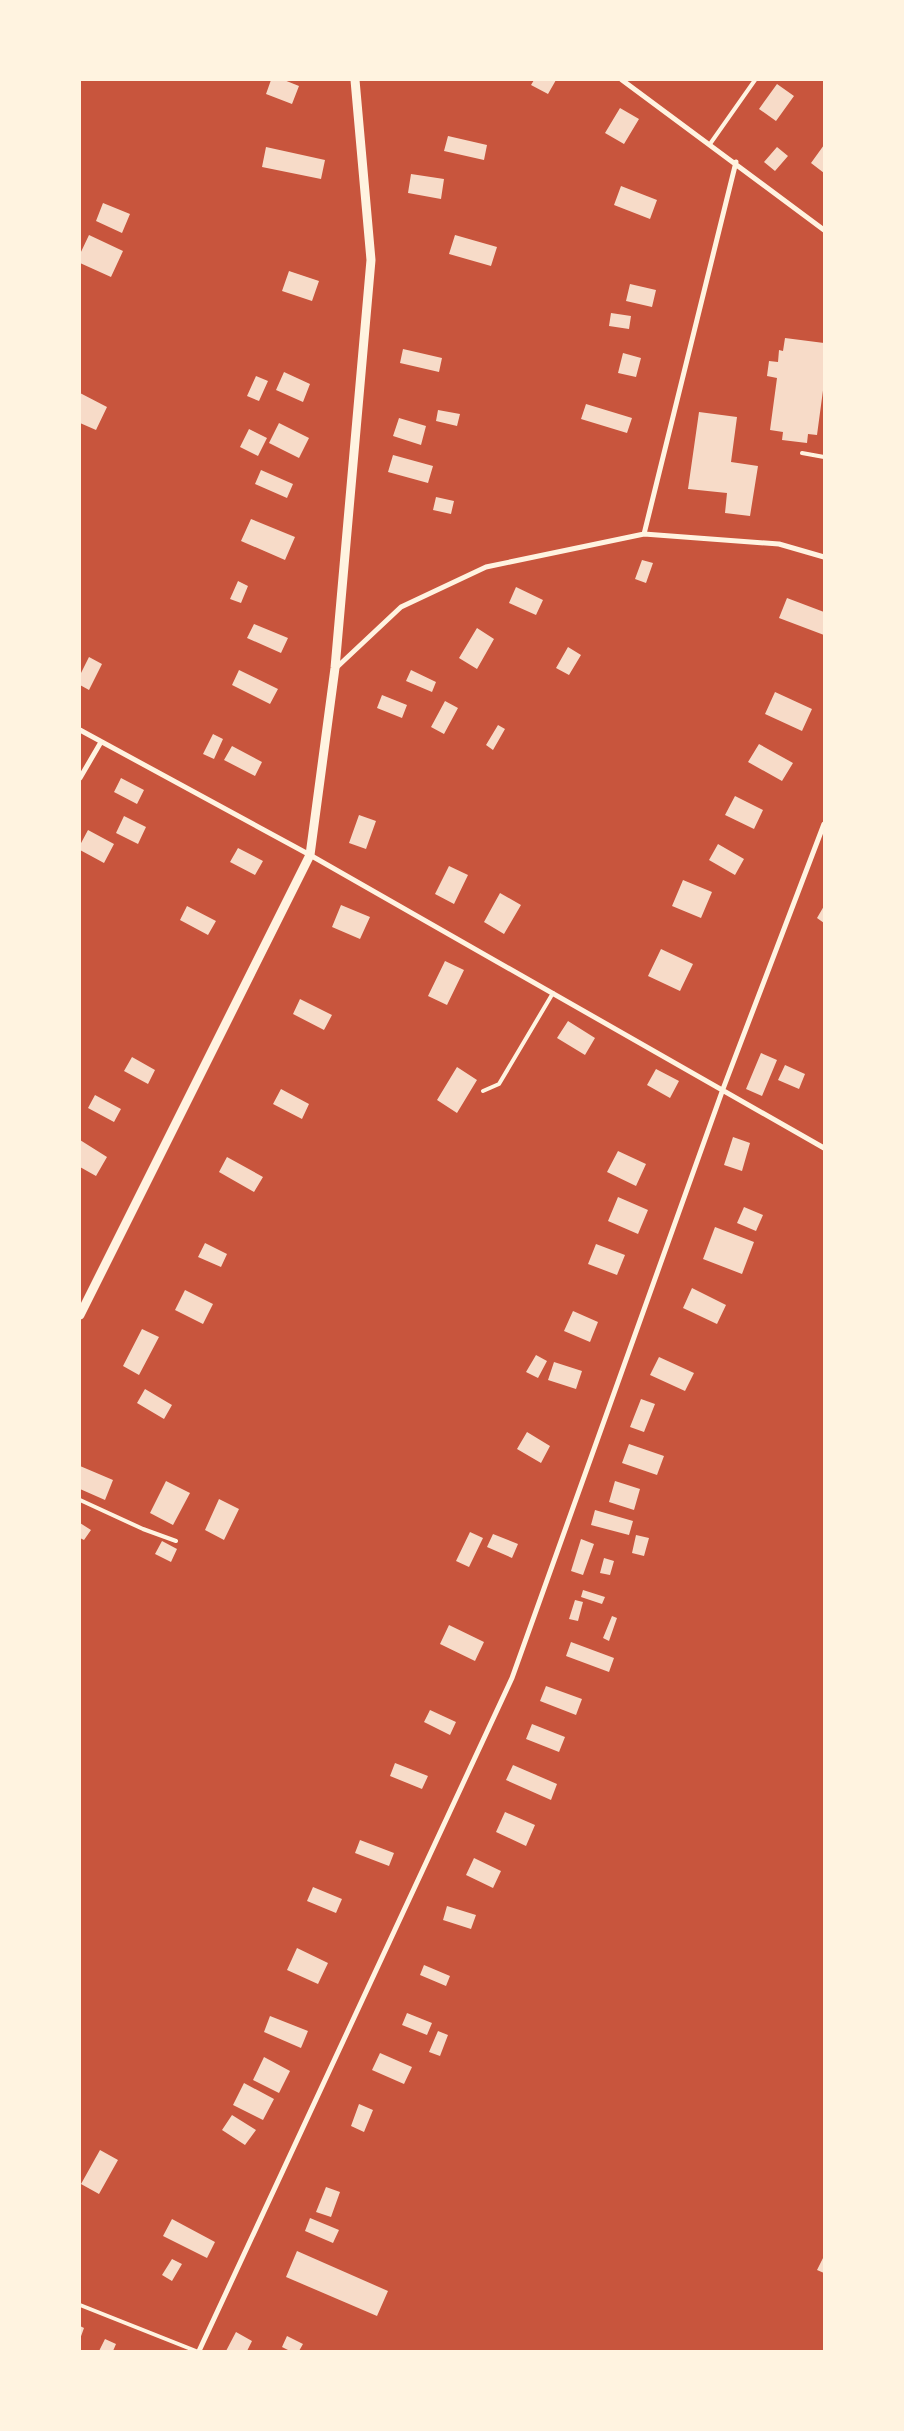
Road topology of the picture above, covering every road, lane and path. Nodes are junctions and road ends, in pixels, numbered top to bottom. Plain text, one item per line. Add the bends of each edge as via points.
1 (356, 80) edge
2 (622, 80) edge
3 (755, 80) edge
4 (710, 144) junction
5 (736, 162) junction
6 (824, 230) edge
7 (802, 453) dead end
8 (824, 457) edge
9 (644, 534) junction
10 (824, 557) edge
11 (335, 668) junction
12 (80, 730) edge
13 (101, 742) junction
14 (80, 778) edge
15 (824, 824) edge
16 (310, 855) junction
17 (553, 992) junction
18 (723, 1089) junction
19 (483, 1091) dead end
20 (824, 1148) edge
21 (80, 1315) edge
22 (80, 1500) edge
23 (176, 1541) dead end
24 (80, 2305) edge
25 (197, 2351) edge

1 - 11 street via 371,260
2 - 4 street
3 - 4 lane
4 - 5 street
5 - 6 street
5 - 9 street
7 - 8 lane
9 - 10 street via 779,544
9 - 11 street via 486,567 401,607
11 - 16 street
12 - 13 street
13 - 14 street
13 - 16 street
15 - 18 street
16 - 17 street
16 - 21 street
17 - 18 street
17 - 19 lane via 499,1084
18 - 20 street
18 - 25 street via 512,1678
22 - 23 lane via 142,1530
24 - 25 lane

